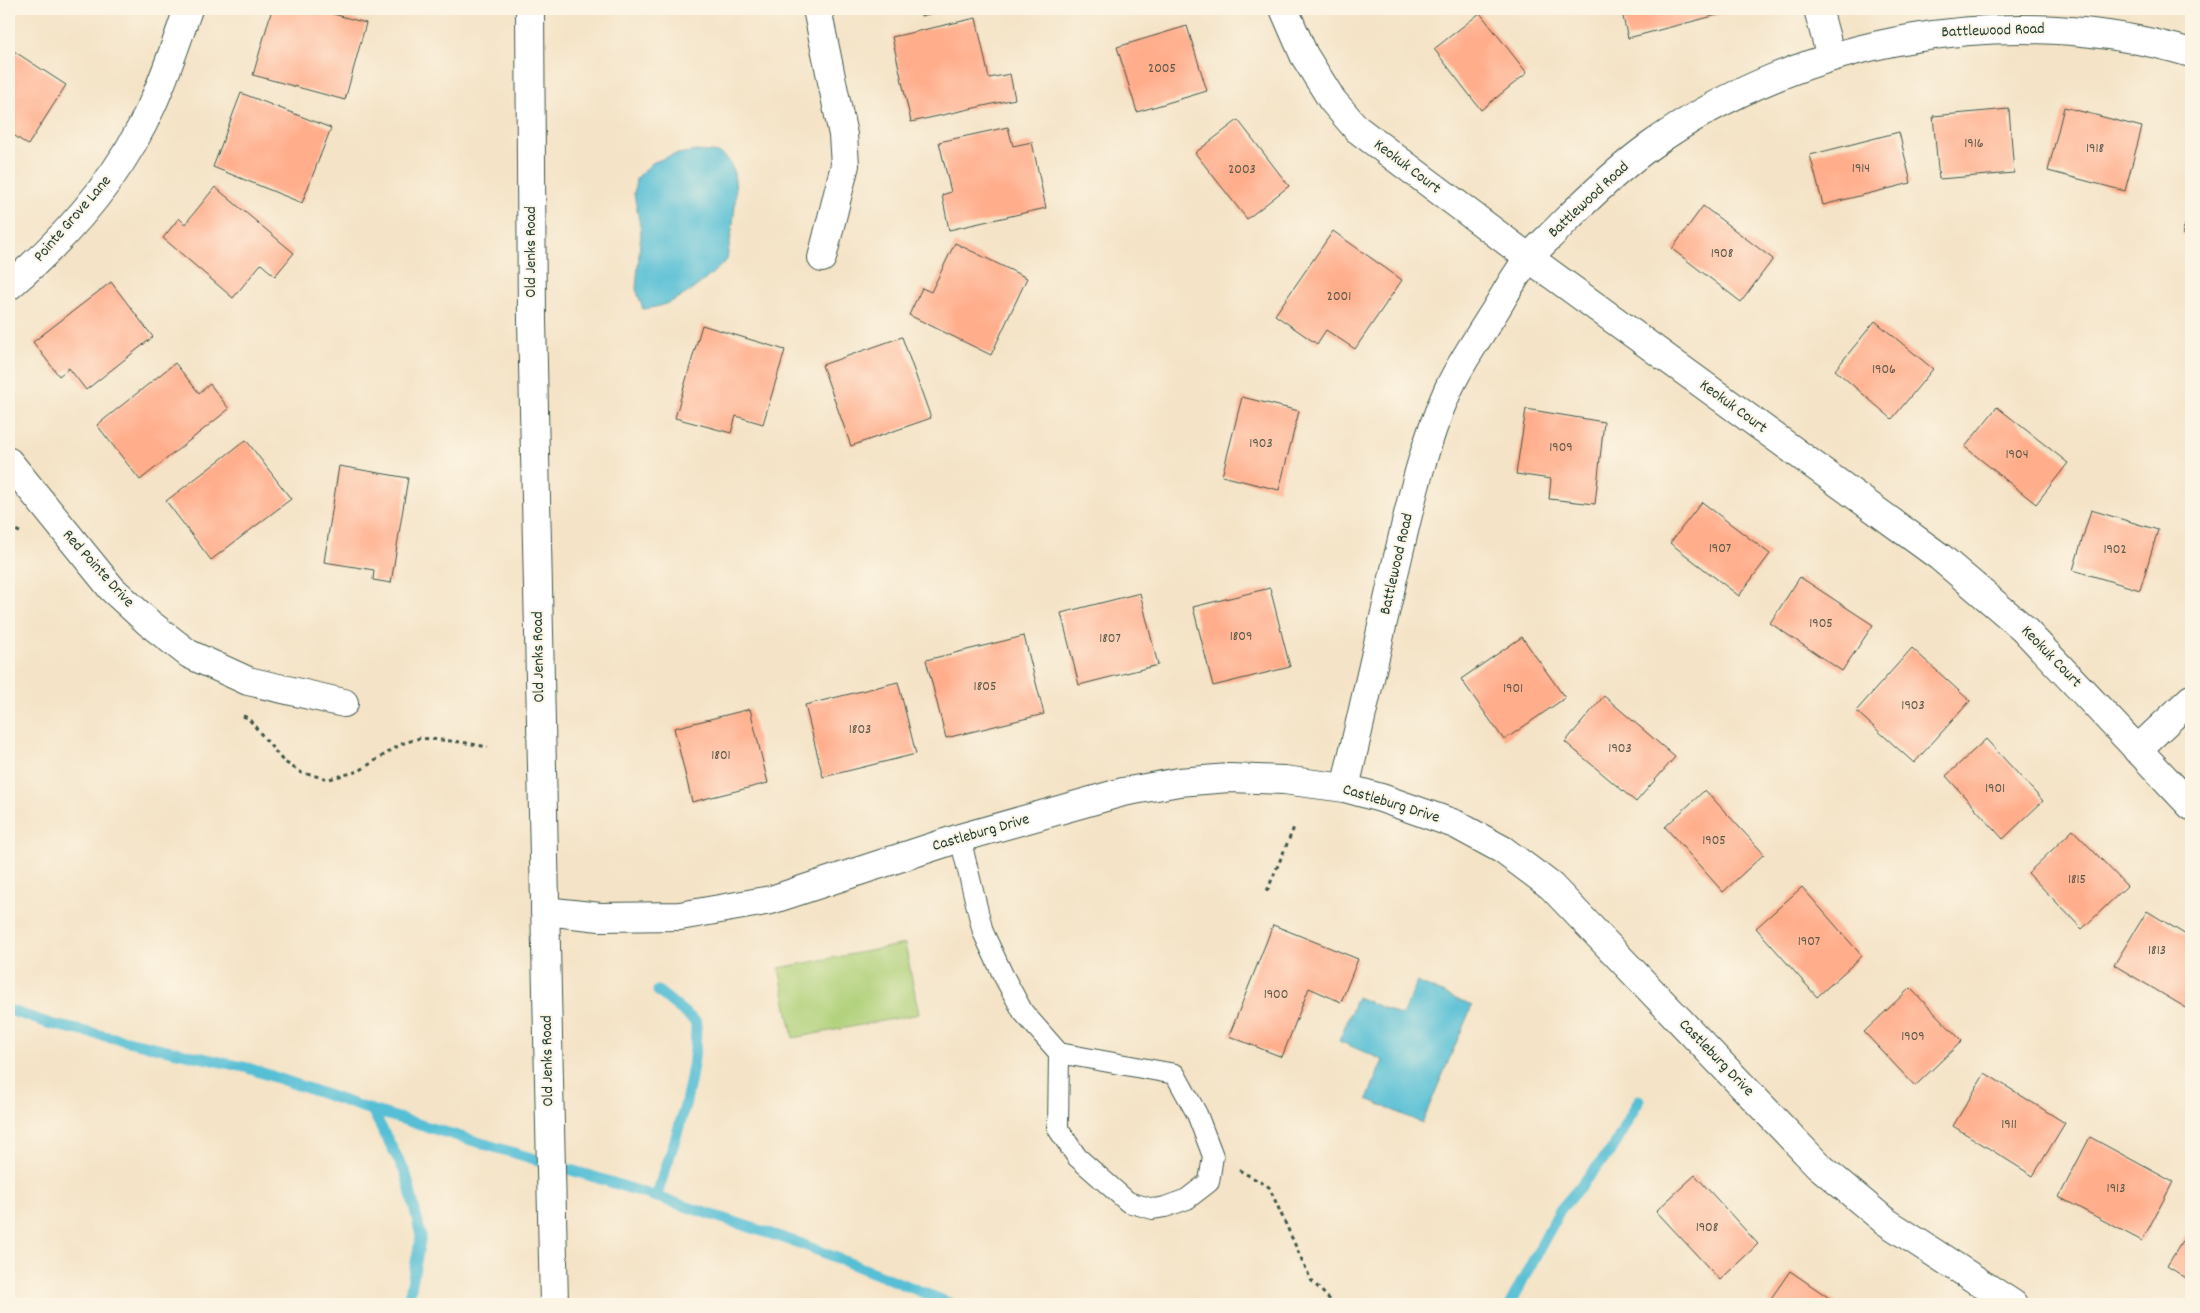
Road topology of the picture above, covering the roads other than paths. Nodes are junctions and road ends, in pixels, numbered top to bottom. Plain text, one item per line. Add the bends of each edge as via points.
1 (188, 9) edge
2 (530, 9) edge
3 (817, 9) edge
4 (1284, 9) edge
5 (1818, 9) edge
6 (2191, 53) edge
7 (1831, 57) junction
8 (822, 258) dead end
9 (1529, 258) junction
10 (9, 286) edge
11 (9, 462) edge
12 (2191, 699) edge
13 (344, 703) dead end
14 (2137, 750) junction
15 (1345, 788) junction
16 (2191, 806) edge
17 (960, 838) junction
18 (545, 911) junction
19 (1059, 1053) junction
20 (554, 1304) edge
21 (2013, 1304) edge

1 - 10 street, Pointe Grove Lane via 152,106 131,147 100,193 72,226
2 - 18 street, Old Jenks Road via 532,320
3 - 8 street via 843,135 845,165
4 - 9 street, Keokuk Court via 1304,55 1332,100 1357,130
5 - 7 street
6 - 7 street, Battlewood Road via 2109,34 2004,28 1941,31 1898,38
7 - 9 street, Battlewood Road via 1749,88 1650,146 1606,180
9 - 14 street, Keokuk Court via 1981,590 2060,665
9 - 15 street, Battlewood Road via 1448,390 1418,474
11 - 13 street, Red Pointe Drive via 112,589 190,654 248,681
12 - 14 street
14 - 16 street, Keokuk Court
15 - 17 street, Castleburg Drive via 1284,780 1229,778 1179,782 1123,792
15 - 21 street, Castleburg Drive via 1455,824 1502,850 1551,886 1818,1164 1885,1222
17 - 18 street, Castleburg Drive via 762,902 680,916 600,917
17 - 19 lane via 983,932 1023,1012
18 - 20 street, Old Jenks Road
19 - 19 lane via 1175,1074 1197,1114 1214,1156 1210,1182 1187,1199 1165,1207 1153,1209 1128,1202 1077,1157 1058,1129

